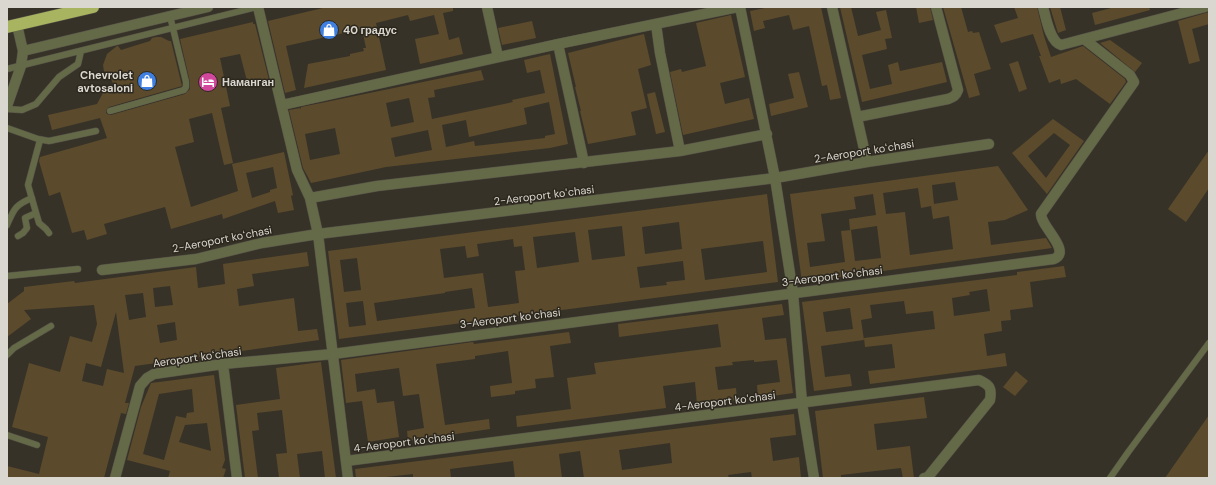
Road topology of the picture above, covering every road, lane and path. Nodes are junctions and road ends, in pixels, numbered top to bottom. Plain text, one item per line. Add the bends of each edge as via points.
1 (93, 7) edge
2 (208, 7) edge
3 (258, 7) edge
4 (487, 7) edge
5 (739, 7) edge
6 (832, 7) edge
7 (936, 7) edge
8 (1043, 7) edge
9 (1205, 7) edge
10 (170, 16) junction
11 (656, 24) junction
12 (12, 26) edge
13 (172, 28) junction
14 (1084, 40) junction
15 (558, 44) junction
16 (23, 51) junction
17 (81, 51) junction
18 (498, 57) junction
19 (21, 66) junction
20 (7, 69) edge
21 (282, 105) junction
22 (7, 106) edge
23 (7, 109) edge
24 (110, 111) dead end
25 (857, 117) junction
26 (7, 128) edge
27 (96, 131) dead end
28 (767, 134) junction
29 (40, 140) junction
30 (989, 144) dead end
31 (680, 151) junction
32 (867, 162) junction
33 (584, 163) junction
34 (775, 178) junction
35 (32, 198) junction
36 (310, 198) junction
37 (36, 213) junction
38 (7, 225) edge
39 (49, 234) dead end
40 (318, 234) junction
41 (18, 236) dead end
42 (78, 269) dead end
43 (102, 270) dead end
44 (7, 276) edge
45 (793, 293) junction
46 (51, 326) dead end
47 (1209, 343) edge
48 (333, 354) junction
49 (7, 355) edge
50 (223, 364) junction
51 (802, 404) junction
52 (7, 435) edge
53 (38, 445) dead end
54 (346, 461) junction
55 (115, 478) edge
56 (237, 478) edge
57 (348, 478) edge
58 (814, 478) edge
59 (924, 478) edge
60 (1110, 478) edge

1 - 12 highway
2 - 10 street
3 - 13 lane
3 - 21 street
4 - 18 street
5 - 11 street
5 - 28 street
6 - 25 street
7 - 25 street via 957,93 948,99
8 - 14 street via 1052,39 1056,44
9 - 14 street
10 - 13 lane
10 - 16 street
11 - 15 street
11 - 31 street
12 - 16 street
13 - 17 lane
13 - 24 lane via 186,82 184,90
14 - 45 street, 3-Aeroport koʻchasi via 1130,75 1134,82 1042,214 1042,220 1060,250 1058,257
15 - 18 street
15 - 33 street
16 - 19 street
17 - 19 lane
17 - 23 lane via 78,64 59,77 36,104 22,110
18 - 21 street
19 - 20 lane
19 - 22 street
21 - 36 street via 297,170
25 - 32 street
26 - 29 lane
27 - 29 lane via 49,141
28 - 31 street
28 - 34 street
29 - 35 lane via 28,185
30 - 32 street, 2-Aeroport koʻchasi
31 - 33 street
32 - 34 street, 2-Aeroport koʻchasi
33 - 36 street via 377,186
34 - 40 street, 2-Aeroport koʻchasi
34 - 45 street
35 - 37 lane
35 - 38 lane via 19,203
36 - 40 street
37 - 39 lane via 39,223
37 - 41 lane via 25,218 27,228
40 - 43 street, 2-Aeroport koʻchasi via 262,243 196,259
40 - 48 street
42 - 44 lane
45 - 48 street, 3-Aeroport koʻchasi
45 - 51 street
46 - 49 lane
47 - 60 lane
48 - 50 street, Aeroport koʻchasi
48 - 54 street
50 - 55 street, Aeroport koʻchasi via 154,374 146,378 140,386
50 - 56 street
51 - 54 street, 4-Aeroport koʻchasi
51 - 58 street
51 - 59 street, 4-Aeroport koʻchasi via 979,380 986,383 992,393 990,400 928,477
52 - 53 lane
54 - 57 street

